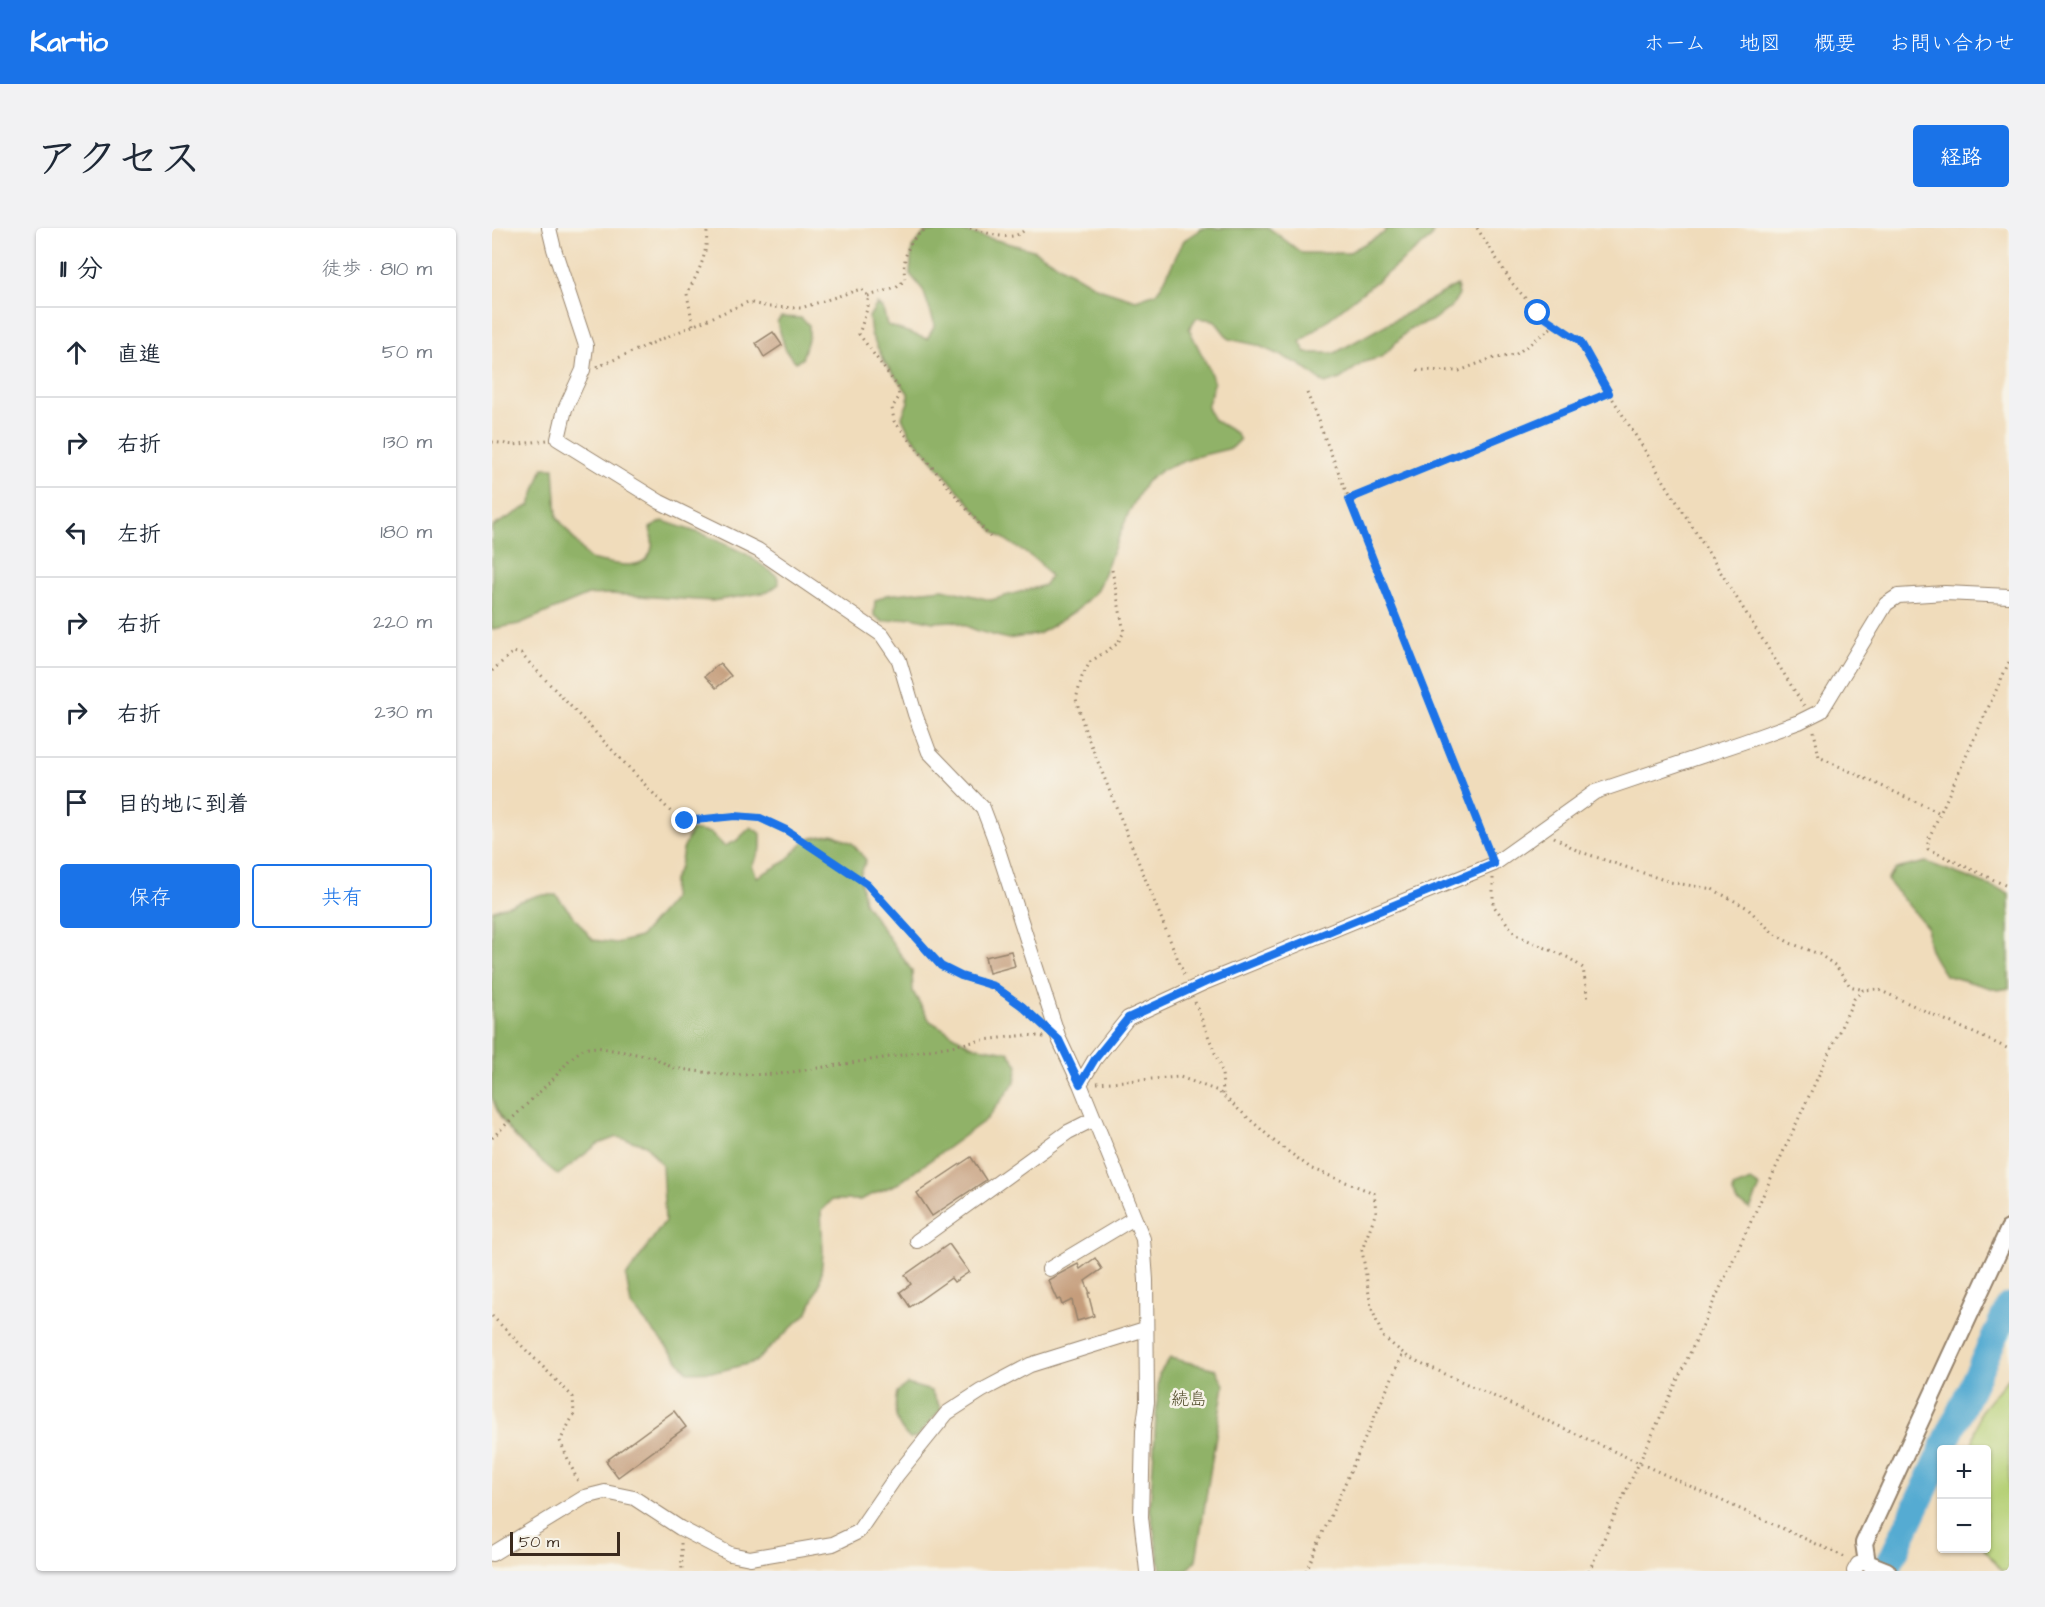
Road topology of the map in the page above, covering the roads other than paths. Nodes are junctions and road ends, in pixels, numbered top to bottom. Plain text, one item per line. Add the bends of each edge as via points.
1 (549, 228) edge
2 (2009, 596) edge
3 (1080, 1084) junction
4 (1094, 1119) junction
5 (1134, 1218) junction
6 (2009, 1229) edge
7 (917, 1241) dead end
8 (1049, 1269) dead end
9 (1145, 1329) junction
10 (492, 1554) edge
11 (1862, 1566) edge
12 (1147, 1571) edge
13 (1887, 1571) edge

1 - 3 street via 586,346 581,374 565,409 558,439 660,502 758,550 882,635 899,660 929,752 983,808 1059,1040
2 - 3 street via 1898,596 1886,604 1821,711 1594,792 1494,864 1128,1018
3 - 4 street
4 - 5 street
4 - 7 street via 1068,1132
5 - 8 street
5 - 9 street via 1143,1239
6 - 11 street via 1864,1544
9 - 10 street via 1030,1365 947,1413 858,1532 833,1544 750,1558 730,1554 634,1498 605,1492 585,1497
9 - 12 street via 1147,1402 1141,1517
11 - 13 street

